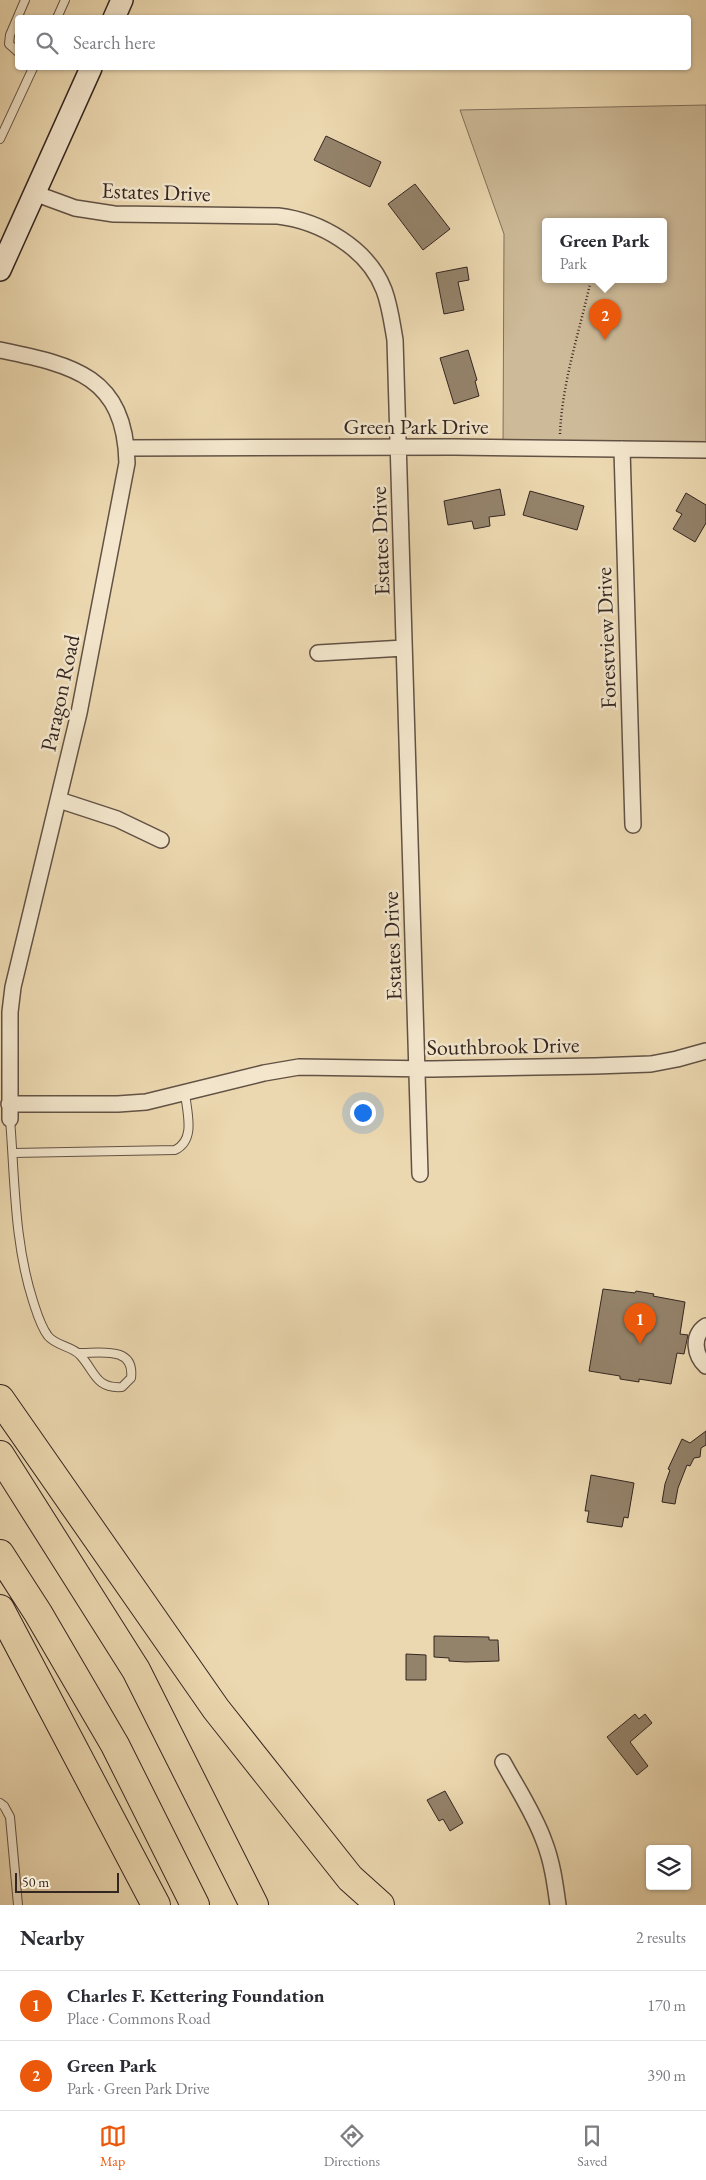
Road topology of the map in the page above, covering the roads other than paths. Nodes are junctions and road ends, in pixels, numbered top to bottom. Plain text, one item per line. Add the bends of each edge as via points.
1 (25, 0) edge
2 (65, 0) edge
3 (122, 0) edge
4 (19, 15) edge
5 (58, 15) edge
6 (115, 15) edge
7 (15, 24) edge
8 (15, 49) edge
9 (32, 70) edge
10 (90, 70) edge
11 (0, 139) edge
12 (34, 193) junction
13 (0, 270) edge
14 (0, 350) edge
15 (127, 448) junction
16 (398, 448) junction
17 (622, 449) junction
18 (706, 450) edge
19 (404, 648) junction
20 (318, 653) dead end
21 (59, 800) junction
22 (633, 825) dead end
23 (161, 840) dead end
24 (706, 1051) edge
25 (418, 1069) junction
26 (185, 1093) junction
27 (9, 1104) junction
28 (10, 1119) joint
29 (13, 1153) junction
30 (420, 1174) dead end
31 (706, 1326) edge
32 (79, 1353) junction
33 (706, 1366) edge
34 (0, 1399) edge
35 (0, 1455) edge
36 (0, 1554) edge
37 (0, 1609) edge
38 (503, 1762) dead end
39 (0, 1803) edge
40 (18, 1905) edge
41 (156, 1905) edge
42 (195, 1905) edge
43 (254, 1905) edge
44 (380, 1905) edge
45 (558, 1905) edge

1 - 4 lane
2 - 5 lane
3 - 6 main road
7 - 8 lane via 9,44
9 - 11 lane
10 - 12 main road
12 - 13 main road
12 - 16 street, Estates Drive via 75,208 114,214 296,218 334,234 366,262 384,289 395,340
14 - 15 street, Paragon Road via 54,362 87,376 108,397 118,415
15 - 16 street, Green Park Drive
15 - 21 street, Paragon Road via 127,463 81,703
16 - 17 street, Green Park Drive
16 - 19 street, Estates Drive
17 - 18 street, Green Park Drive
17 - 22 street, Forestview Drive
19 - 20 street
19 - 25 street, Estates Drive
21 - 23 street via 117,819
21 - 27 street, Paragon Road via 13,987
24 - 25 street, Southbrook Drive via 651,1064
25 - 26 street, Southbrook Drive via 299,1067
25 - 30 street, Estates Drive
26 - 27 street, Southbrook Drive via 146,1102 118,1104
26 - 29 lane via 189,1128 182,1146 175,1150
27 - 28 street, Paragon Road
28 - 29 lane
29 - 32 lane via 18,1234 25,1274 41,1326 61,1346
31 - 33 street via 698,1337 696,1351
32 - 32 lane via 96,1379 105,1386 122,1387 131,1378 131,1365 120,1355
34 - 44 highway via 216,1709 350,1878
35 - 43 highway via 136,1670
36 - 42 highway via 116,1745
37 - 41 highway
38 - 45 street via 545,1842
39 - 40 lane via 10,1817

